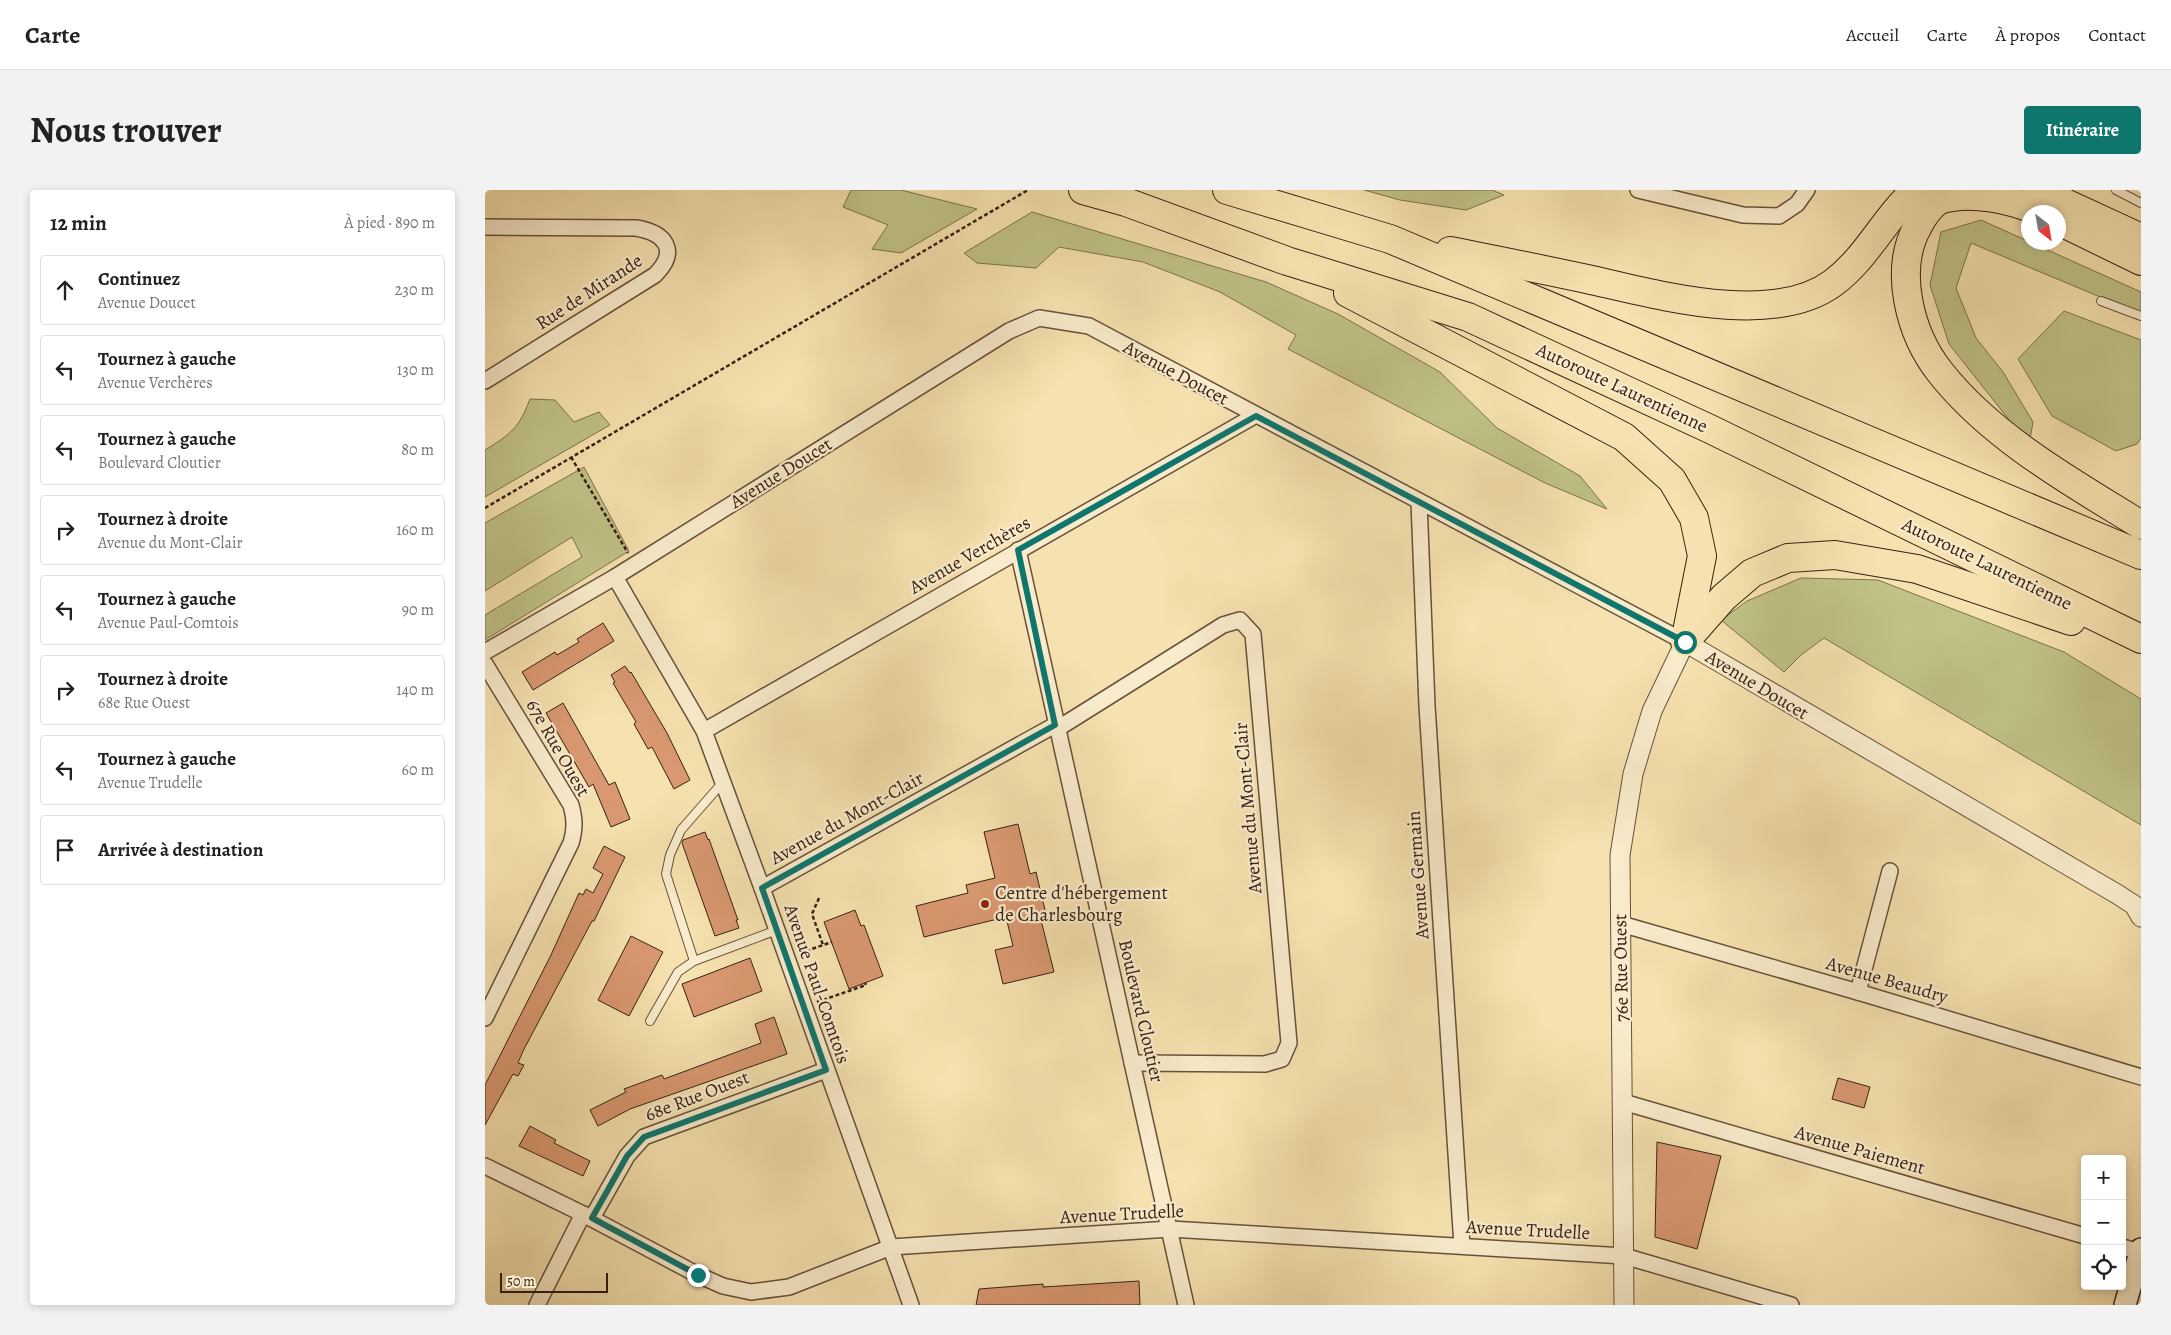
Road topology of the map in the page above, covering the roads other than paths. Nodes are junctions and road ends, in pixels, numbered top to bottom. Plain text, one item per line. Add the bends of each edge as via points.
1 (1083, 190) edge
2 (1227, 190) edge
3 (1638, 190) edge
4 (1807, 190) edge
5 (1916, 190) edge
6 (2037, 190) edge
7 (2116, 190) edge
8 (2141, 203) edge
9 (2022, 205) edge
10 (2066, 224) edge
11 (485, 227) edge
12 (2141, 238) edge
13 (1390, 239) junction
14 (1287, 261) junction
15 (2141, 261) edge
16 (2101, 301) dead end
17 (2141, 316) edge
18 (485, 380) edge
19 (1256, 416) junction
20 (1419, 502) junction
21 (2141, 525) edge
22 (1018, 550) junction
23 (2141, 555) edge
24 (615, 577) junction
25 (2141, 639) edge
26 (1685, 642) junction
27 (2141, 645) edge
28 (485, 652) edge
29 (485, 664) edge
30 (1056, 727) junction
31 (704, 730) junction
32 (723, 782) junction
33 (1890, 871) dead end
34 (762, 888) junction
35 (2139, 909) edge
36 (1621, 924) junction
37 (777, 930) junction
38 (694, 961) junction
39 (1858, 992) junction
40 (485, 1018) edge
41 (650, 1021) dead end
42 (1132, 1063) junction
43 (826, 1070) junction
44 (2141, 1077) edge
45 (1623, 1102) junction
46 (485, 1166) edge
47 (588, 1216) junction
48 (1170, 1229) junction
49 (2081, 1235) edge
50 (1462, 1246) junction
51 (891, 1247) junction
52 (2136, 1250) edge
53 (1624, 1256) junction
54 (537, 1305) edge
55 (911, 1305) edge
56 (1186, 1305) edge
57 (1624, 1305) edge
58 (1791, 1305) edge
59 (2125, 1305) edge

1 - 14 highway, Autoroute Laurentienne via 1126,202
2 - 13 highway
3 - 4 street via 1743,215 1779,216 1797,204
5 - 13 highway via 1903,201 1861,258 1832,284 1795,302 1738,305 1665,298
6 - 12 highway
7 - 8 lane
9 - 21 highway via 1978,192 1954,194 1939,200 1925,213 1911,237 1905,266 1910,313 1939,371 1977,412 2014,442
10 - 15 highway
11 - 18 street, Rue de Mirande via 636,228 658,235 669,254 665,265 655,275
13 - 23 highway
14 - 25 highway, Autoroute Laurentienne via 1468,317 1710,429
14 - 26 highway via 1624,437 1673,480 1694,518 1702,556
16 - 17 lane
19 - 20 street, Avenue Doucet
19 - 22 street, Avenue Verchères
19 - 24 street, Avenue Doucet via 1089,326 1039,318 1009,331
20 - 26 street, Avenue Doucet
20 - 50 street, Avenue Germain via 1427,706
22 - 30 street, Boulevard Cloutier
22 - 31 street, Avenue Verchères
24 - 28 street, Avenue Doucet
24 - 31 street, Avenue Paul-Comtois
26 - 27 highway via 1724,596 1752,573 1788,558 1835,555 1917,569
26 - 35 street, Avenue Doucet
26 - 36 street, 76e Rue Ouest via 1652,711 1633,774 1620,855
29 - 40 street, 67e Rue Ouest via 571,805 575,831
30 - 34 street, Avenue du Mont-Clair
30 - 42 street, Boulevard Cloutier
30 - 42 street, Avenue du Mont-Clair via 1223,624 1240,620 1253,634 1289,1043 1282,1059 1265,1064
31 - 32 street, Avenue Paul-Comtois
32 - 34 street, Avenue Paul-Comtois
32 - 38 lane via 681,830 666,874
33 - 39 street
34 - 37 street, Avenue Paul-Comtois
36 - 39 street, Avenue Beaudry
36 - 45 street, 76e Rue Ouest
37 - 38 lane
37 - 43 street, Avenue Paul-Comtois
38 - 41 lane via 678,972
39 - 44 street, Avenue Beaudry
42 - 48 street, Boulevard Cloutier
43 - 47 street, 68e Rue Ouest via 644,1137 627,1156
43 - 51 street, Avenue Paul-Comtois
45 - 49 street, Avenue Paiement
45 - 53 street, 76e Rue Ouest
46 - 47 street, Avenue Trudelle
47 - 51 street, Avenue Trudelle via 698,1275 723,1286 751,1292 789,1286
47 - 54 street, 68e Rue Ouest
48 - 50 street, Avenue Trudelle
48 - 51 street, Avenue Trudelle
48 - 56 street, Boulevard Cloutier
50 - 53 street, Avenue Trudelle
51 - 55 street, Avenue Paul-Comtois
52 - 59 main road
53 - 57 street, 76e Rue Ouest
53 - 58 street, Avenue Trudelle

